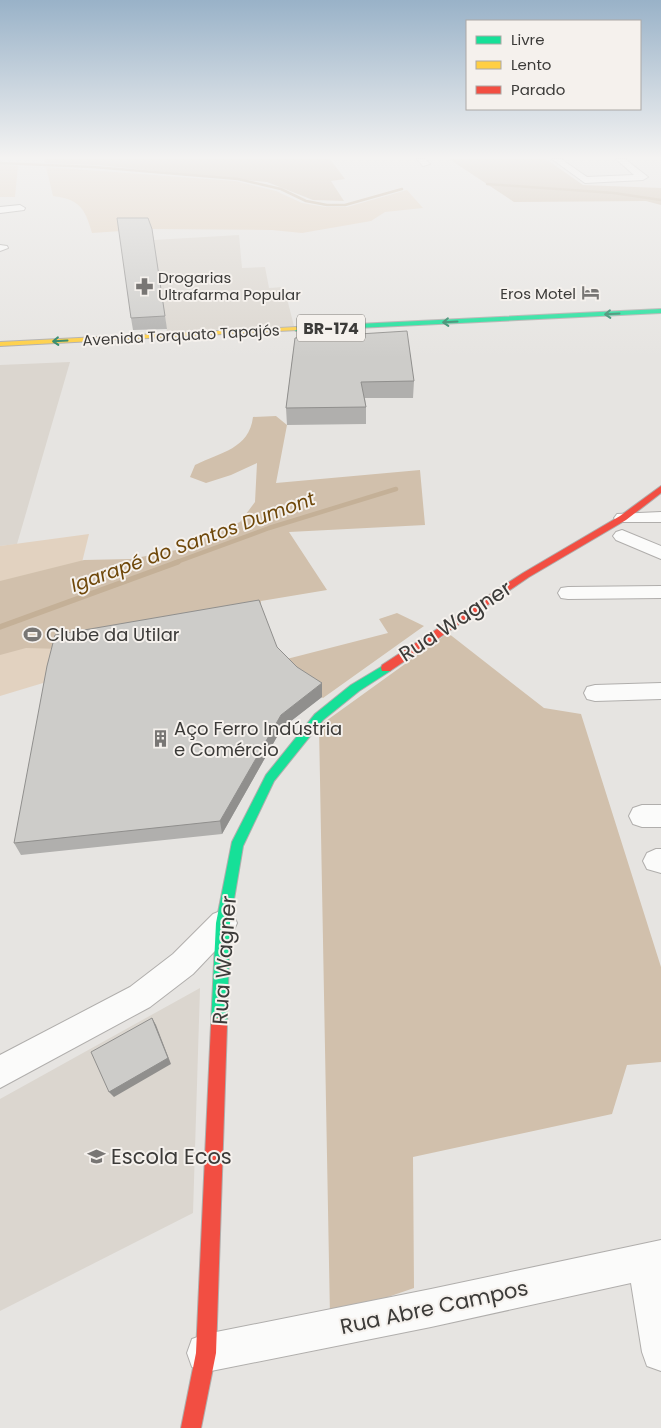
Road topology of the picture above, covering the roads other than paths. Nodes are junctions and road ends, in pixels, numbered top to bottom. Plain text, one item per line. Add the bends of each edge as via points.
1 (661, 311) edge
2 (0, 344) edge
3 (661, 488) edge
4 (661, 517) edge
5 (622, 527) junction
6 (661, 553) edge
7 (568, 592) dead end
8 (661, 592) edge
9 (661, 691) edge
10 (595, 693) dead end
11 (223, 923) junction
12 (0, 1072) edge
13 (654, 1259) edge
14 (661, 1352) edge
15 (206, 1353) junction
16 (191, 1428) edge

1 -> 2 main road, Avenida Torquato Tapajós / BR-174
3 - 5 main road, Rua Wagner
4 - 5 street
5 - 6 street
5 - 11 main road, Rua Wagner via 526,575 355,688 319,717 270,778 237,846
7 - 8 street
9 - 10 street
11 - 12 street via 183,964 140,997
11 - 15 main road, Rua Wagner
13 - 14 street
13 - 15 street, Rua Abre Campos
15 - 16 main road, Rua Wagner

